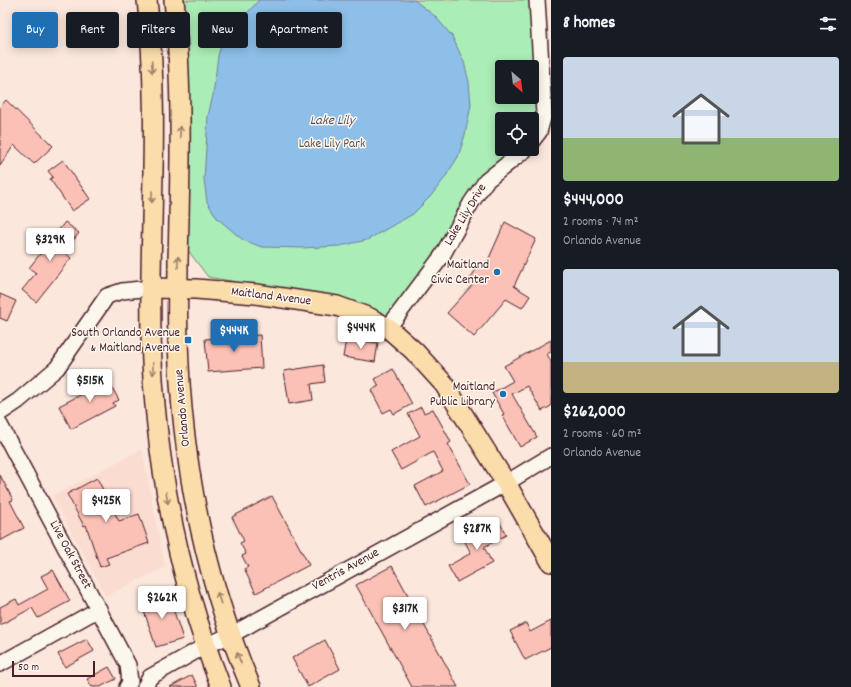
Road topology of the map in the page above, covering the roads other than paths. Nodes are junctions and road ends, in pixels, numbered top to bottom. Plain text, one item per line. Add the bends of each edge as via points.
1 (147, 0) edge
2 (174, 0) edge
3 (537, 0) edge
4 (539, 132) edge
5 (517, 156) edge
6 (151, 288) junction
7 (178, 288) junction
8 (388, 328) junction
9 (0, 413) edge
10 (0, 425) edge
11 (551, 456) edge
12 (506, 483) junction
13 (551, 562) edge
14 (98, 609) junction
15 (231, 635) junction
16 (205, 646) junction
17 (0, 664) edge
18 (127, 687) edge
19 (145, 687) edge
20 (220, 687) edge
21 (251, 687) edge

1 -> 6 main road, Orlando Avenue via 153,80
7 -> 2 main road, Orlando Avenue via 180,80
3 - 4 street via 544,114
5 - 8 street, Lake Lily Drive via 486,181 442,256
6 - 7 main road, Maitland Avenue
6 - 9 street via 138,288 108,296 57,368
6 -> 16 main road, Orlando Avenue via 153,382 162,468 180,559
7 - 8 main road, Maitland Avenue via 256,294 337,306 370,318
15 -> 7 main road, Orlando Avenue via 196,511 183,425
8 - 12 main road, Maitland Avenue via 414,351 444,384
10 - 14 street, Live Oak Street
11 - 12 street, Ventris Avenue
12 - 13 main road, Maitland Avenue
12 - 15 street, Ventris Avenue
14 - 17 street
14 - 18 street, Live Oak Street via 128,665 130,682
15 - 16 street, Ventris Avenue
21 -> 15 main road, Orlando Avenue
16 - 19 street, Ventris Avenue via 150,677
16 - 20 main road, Orlando Avenue

